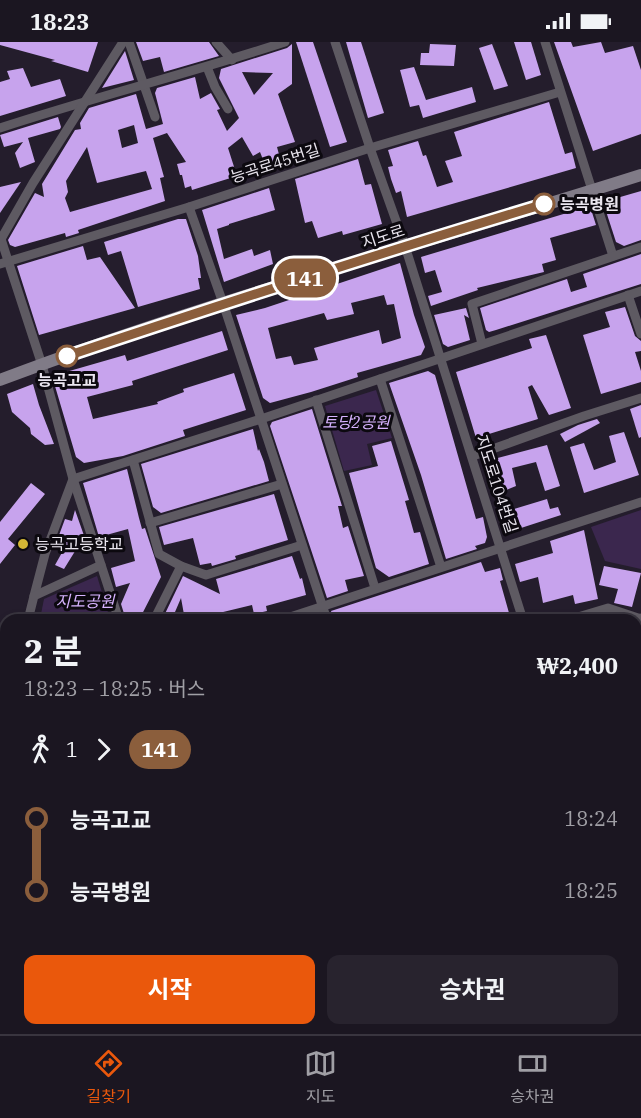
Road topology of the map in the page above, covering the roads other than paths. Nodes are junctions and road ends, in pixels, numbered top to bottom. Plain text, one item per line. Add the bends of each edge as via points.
1 (123, 42) edge
2 (129, 42) edge
3 (216, 42) edge
4 (285, 42) edge
5 (335, 42) edge
6 (545, 42) edge
7 (232, 60) junction
8 (207, 67) junction
9 (145, 85) junction
10 (560, 92) junction
11 (87, 100) junction
12 (228, 108) dead end
13 (155, 117) dead end
14 (0, 128) edge
15 (370, 148) junction
16 (641, 175) edge
17 (592, 190) junction
18 (189, 207) junction
19 (0, 238) edge
20 (405, 246) junction
21 (641, 247) edge
22 (613, 256) junction
23 (3, 262) edge
24 (641, 291) edge
25 (628, 295) junction
26 (223, 303) junction
27 (641, 334) edge
28 (482, 344) junction
29 (441, 358) junction
30 (42, 364) junction
31 (380, 379) junction
32 (0, 380) edge
33 (641, 398) edge
34 (316, 400) junction
35 (261, 418) junction
36 (473, 456) junction
37 (133, 460) junction
38 (73, 479) junction
39 (282, 484) junction
40 (641, 502) edge
41 (150, 523) junction
42 (302, 545) junction
43 (501, 548) junction
44 (101, 565) junction
45 (181, 566) junction
46 (441, 567) junction
47 (375, 588) junction
48 (34, 596) junction
49 (322, 605) junction
50 (30, 614) edge
51 (117, 614) edge
52 (157, 614) edge
53 (297, 614) edge
54 (325, 614) edge
55 (521, 614) edge
56 (588, 614) edge
57 (628, 614) edge

1 - 11 street
2 - 9 street
3 - 7 street
4 - 7 street
5 - 15 street, 지도로104번길
6 - 10 street
7 - 8 street
8 - 9 street
8 - 12 street
9 - 11 street
9 - 13 street
10 - 15 street, 능곡로45번길
10 - 17 street
11 - 14 street
11 - 19 street
15 - 18 street, 능곡로45번길
15 - 20 street, 지도로104번길
16 - 17 main road, 지도로
17 - 20 main road, 지도로
17 - 22 street
18 - 23 street, 능곡로45번길
18 - 26 street
19 - 23 street
20 - 26 main road, 지도로
20 - 29 street, 지도로104번길
21 - 22 street
22 - 28 street via 471,303
23 - 30 street
24 - 25 street
25 - 27 street
25 - 28 street
26 - 30 main road, 지도로
26 - 35 street
28 - 29 street
29 - 31 street
29 - 36 street, 지도로104번길
30 - 32 main road, 지도로
30 - 38 street
31 - 34 street
31 - 46 street
33 - 36 street
34 - 35 street
34 - 47 street
35 - 37 street
35 - 39 street
36 - 43 street, 지도로104번길
37 - 38 street
37 - 41 street
38 - 44 street
38 - 48 street
39 - 41 street
39 - 42 street
40 - 43 street
41 - 45 street via 159,554
42 - 45 street via 206,575
42 - 49 street
43 - 46 street
43 - 55 street, 지도로104번길
44 - 48 street
44 - 51 street
45 - 52 street
46 - 47 street
47 - 49 street
48 - 50 street
49 - 53 street
49 - 54 street
56 - 57 street via 608,608

